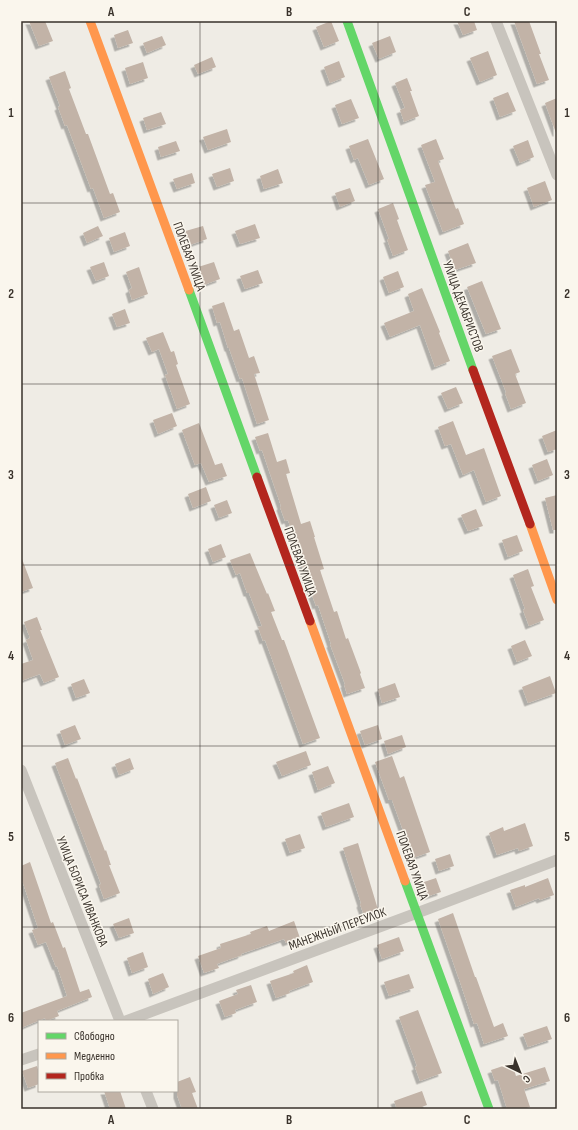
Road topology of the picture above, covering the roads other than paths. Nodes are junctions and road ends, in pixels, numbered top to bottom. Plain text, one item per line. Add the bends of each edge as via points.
1 (90, 21) edge
2 (347, 21) edge
3 (496, 21) edge
4 (557, 175) edge
5 (557, 600) edge
6 (21, 770) edge
7 (557, 860) edge
8 (417, 913) junction
9 (120, 1020) edge
10 (129, 1020) edge
11 (38, 1054) edge
12 (21, 1060) edge
13 (146, 1092) edge
14 (153, 1109) edge
15 (489, 1109) edge

1 - 8 street, ПОЛЕВАЯ УЛИЦА
2 - 5 street, УЛИЦА ДЕКАБРИСТОВ
3 - 4 street
6 - 9 street, УЛИЦА БОРИСА ИВАНКОВА
7 - 8 street, МАНЕЖНЫЙ ПЕРЕУЛОК
8 - 10 street, МАНЕЖНЫЙ ПЕРЕУЛОК
8 - 15 street, ПОЛЕВАЯ УЛИЦА
11 - 12 street
13 - 14 street

